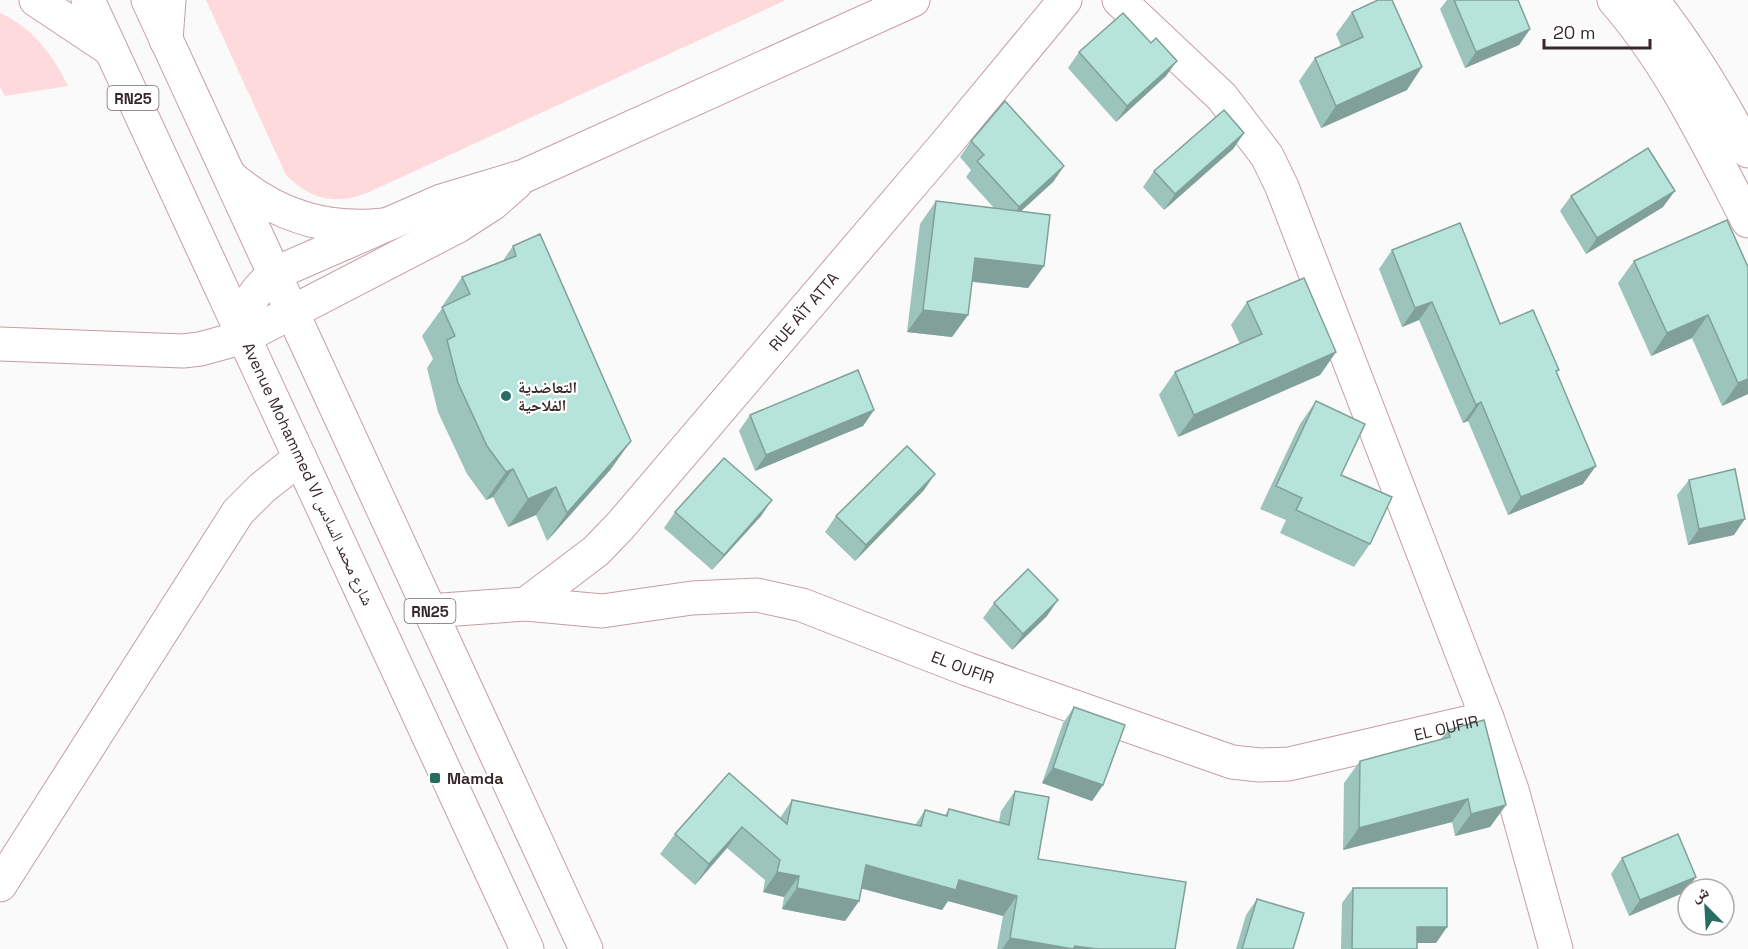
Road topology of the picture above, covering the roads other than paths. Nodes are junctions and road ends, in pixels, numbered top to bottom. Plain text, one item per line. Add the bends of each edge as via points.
1 (36, 0) edge
2 (88, 0) edge
3 (148, 0) edge
4 (169, 0) edge
5 (913, 0) edge
6 (1065, 0) edge
7 (1119, 0) edge
8 (1614, 0) edge
9 (1652, 0) edge
10 (166, 40) junction
11 (111, 50) junction
12 (1748, 152) edge
13 (228, 175) junction
14 (524, 176) junction
15 (1748, 221) edge
16 (384, 225) junction
17 (276, 273) junction
18 (293, 311) junction
19 (244, 337) junction
20 (0, 344) edge
21 (300, 458) junction
22 (526, 604) junction
23 (429, 610) junction
24 (1487, 718) junction
25 (0, 885) edge
26 (527, 949) edge
27 (586, 949) edge
28 (1556, 949) edge

1 - 11 main road
2 - 11 main road, Avenue Mohammed VI شارع محمد السادس / RN25
3 - 10 main road, RN25
4 - 10 main road
5 - 14 main road
6 - 22 main road, RUE AÏT ATTA via 621,525 596,551
7 - 24 main road via 1222,96 1267,156
8 - 15 main road via 1688,108
9 - 12 main road via 1715,89
10 - 13 main road, RN25
11 - 19 main road, Avenue Mohammed VI شارع محمد السادس / RN25
13 - 16 main road via 266,204 289,215 336,226
13 - 17 main road, RN25
14 - 16 main road via 461,193
14 - 18 main road via 466,221
16 - 17 main road
17 - 18 main road, RN25
17 - 19 main road via 261,284 250,300 244,318
18 - 19 main road
18 - 23 main road, RN25
19 - 20 main road via 183,351
19 - 21 main road, Avenue Mohammed VI شارع محمد السادس / RN25
21 - 25 main road via 238,512
21 - 26 main road, Avenue Mohammed VI شارع محمد السادس / RN25
22 - 23 main road, EL OUFIR
22 - 24 main road, EL OUFIR via 602,611 692,598 757,595 802,604 967,669 1232,762 1288,764
23 - 27 main road, RN25
24 - 28 main road via 1512,790

